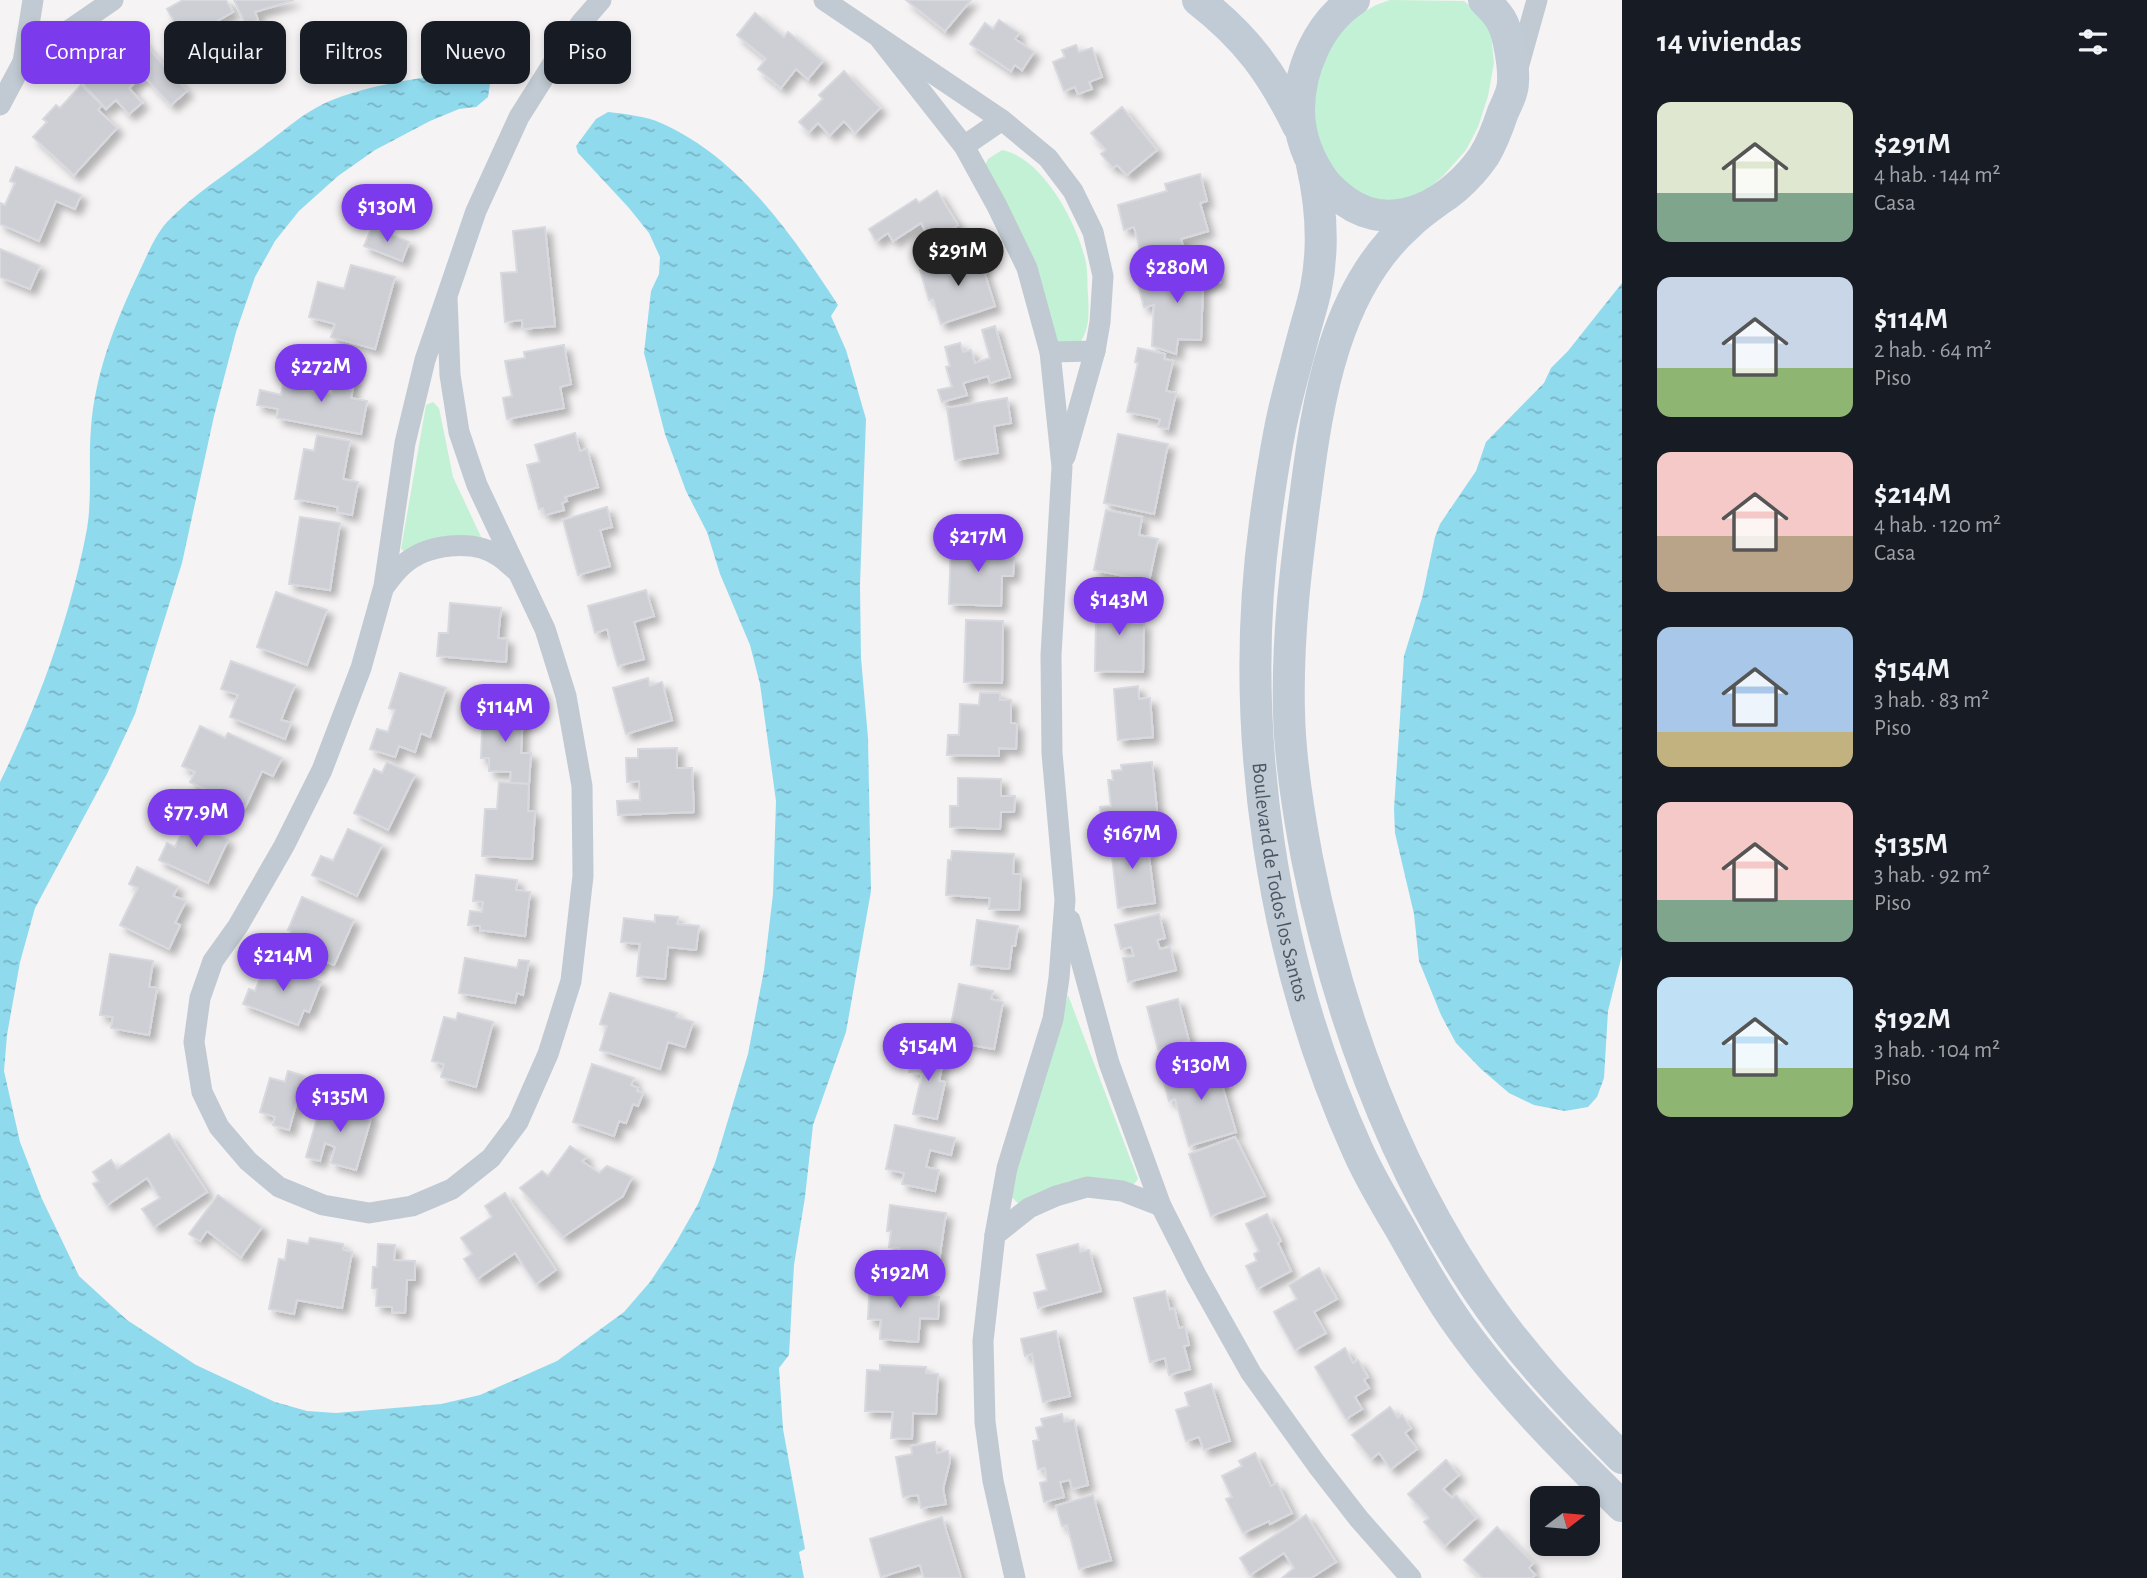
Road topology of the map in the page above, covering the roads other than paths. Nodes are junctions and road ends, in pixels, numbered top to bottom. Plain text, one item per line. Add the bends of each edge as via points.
1 (33, 0) edge
2 (113, 0) edge
3 (601, 0) edge
4 (824, 0) edge
5 (1198, 0) edge
6 (1354, 0) edge
7 (1484, 0) edge
8 (1537, 0) edge
9 (30, 21) edge
10 (83, 21) edge
11 (880, 39) junction
12 (21, 66) edge
13 (1514, 84) junction
14 (0, 105) edge
15 (1002, 120) junction
16 (1299, 127) junction
17 (964, 146) junction
18 (1312, 164) junction
19 (1436, 202) junction
20 (447, 297) junction
21 (1095, 351) junction
22 (1050, 352) junction
23 (1062, 467) junction
24 (521, 575) junction
25 (384, 586) junction
26 (1065, 900) junction
27 (1161, 1206) junction
28 (995, 1235) junction
29 (1622, 1458) edge
30 (1622, 1507) edge
31 (1015, 1578) edge
32 (1410, 1578) edge

1 - 9 street
2 - 10 street
3 - 20 street via 519,117 476,211
4 - 11 street
5 - 16 street via 1261,61
6 - 16 street via 1323,31 1307,61
7 - 13 street via 1503,22
8 - 13 street
11 - 15 street
11 - 17 street
12 - 14 street
13 - 19 street, Boulevard de Todos los Santos via 1484,155
15 - 17 street
15 - 21 street via 1048,158 1073,191 1093,232 1103,276
16 - 18 street
17 - 22 street via 1027,268
18 - 19 street via 1331,191 1368,214 1412,213
18 - 30 street, Boulevard de Todos los Santos via 1320,223 1316,288 1280,430 1257,620 1262,786 1290,953 1310,1026 1358,1153 1422,1267 1509,1388
19 - 29 street, Boulevard de Todos los Santos via 1408,224 1360,285 1326,379 1293,588 1289,713 1293,774 1331,956 1364,1063 1411,1172 1446,1241 1479,1292 1556,1390
20 - 24 street via 450,375 460,432 477,485
20 - 25 street via 425,360 405,443
21 - 22 street
21 - 23 street
22 - 23 street
23 - 26 street via 1051,667 1052,753
24 - 25 street via 499,556 461,545 419,554
24 - 25 street via 545,629 566,696 582,786 583,876 571,981 548,1054 518,1122 491,1158 452,1189 412,1206 369,1213 323,1205 279,1187 248,1161 219,1127 202,1091 194,1042 200,998 213,961 284,846 322,770 361,668
26 - 27 street via 1109,1063
26 - 28 street via 1053,1019 1007,1168
27 - 28 street via 1122,1191 1087,1187 1029,1208
27 - 32 street via 1251,1374 1350,1508
28 - 31 street via 983,1341 985,1422

